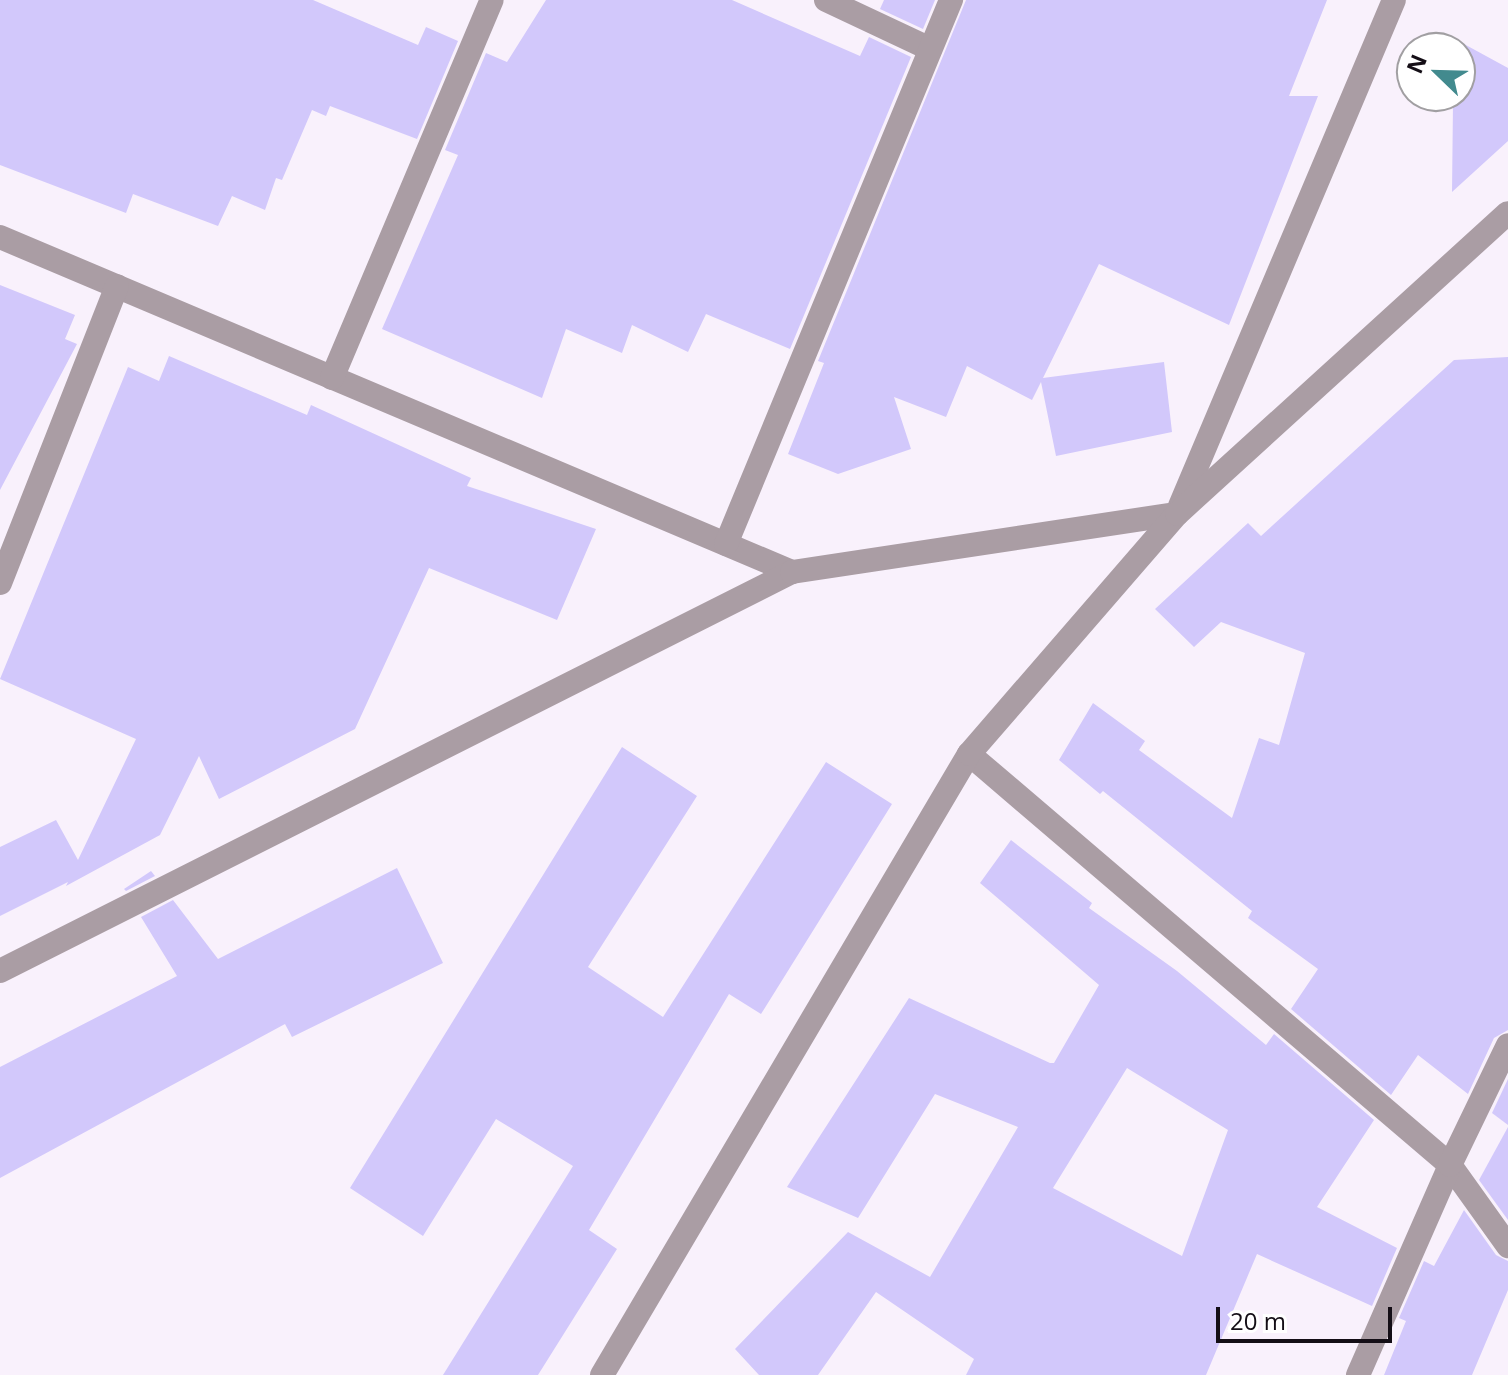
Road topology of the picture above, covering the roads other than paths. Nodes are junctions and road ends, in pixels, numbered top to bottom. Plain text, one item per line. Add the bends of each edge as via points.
1 (492, 0) edge
2 (826, 0) edge
3 (951, 0) edge
4 (1394, 0) edge
5 (930, 49) junction
6 (1508, 213) edge
7 (0, 237) edge
8 (117, 286) junction
9 (332, 378) junction
10 (1177, 514) junction
11 (726, 544) junction
12 (792, 572) junction
13 (0, 583) edge
14 (969, 754) junction
15 (0, 971) edge
16 (1508, 1045) edge
17 (1450, 1165) junction
18 (1508, 1246) edge
19 (602, 1375) edge
20 (1358, 1375) edge

1 - 9 street
2 - 5 street
3 - 5 street
4 - 10 street
5 - 11 street
6 - 10 street
7 - 8 street
8 - 9 street
8 - 13 street
9 - 11 street
10 - 12 street
10 - 14 street
11 - 12 street
12 - 15 street
14 - 17 street
14 - 19 street
16 - 17 street
17 - 18 street
17 - 20 street

